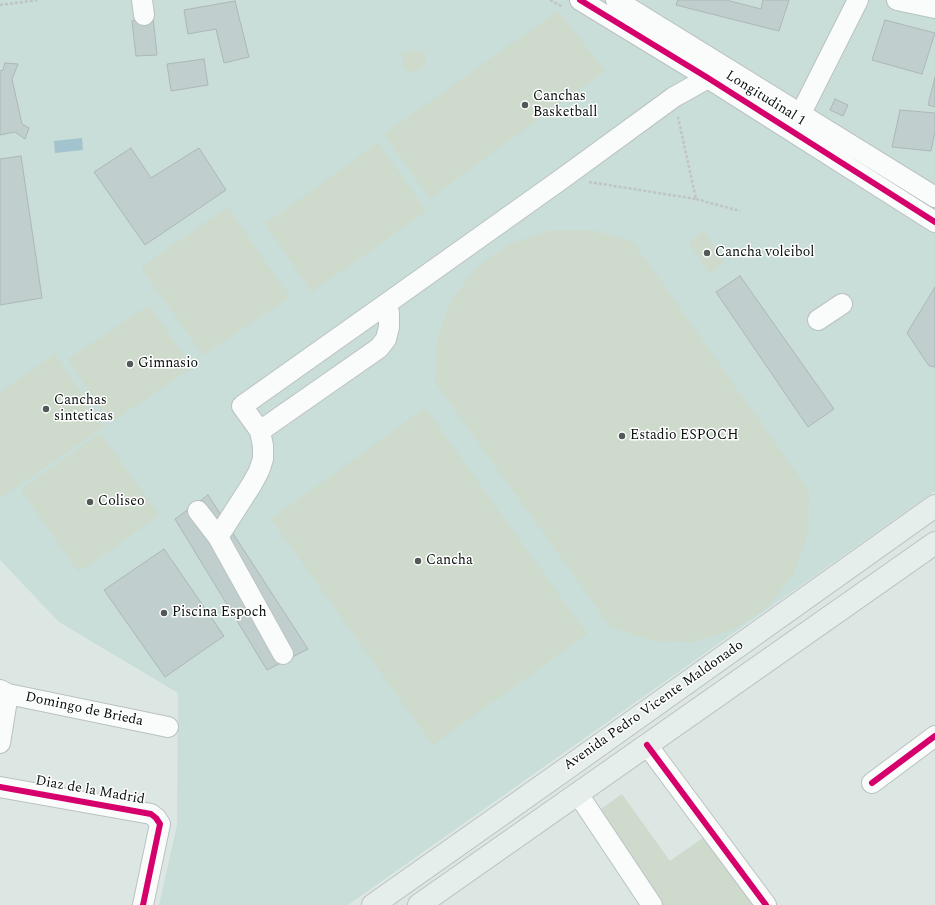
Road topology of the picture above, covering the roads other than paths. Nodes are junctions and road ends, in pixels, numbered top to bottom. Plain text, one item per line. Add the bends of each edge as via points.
1 (580, 0) edge
2 (616, 0) edge
3 (858, 0) edge
4 (897, 0) edge
5 (935, 8) edge
6 (708, 78) junction
7 (796, 122) junction
8 (935, 197) edge
9 (935, 222) edge
10 (386, 304) junction
11 (842, 304) dead end
12 (818, 320) dead end
13 (260, 431) junction
14 (935, 506) edge
15 (198, 511) dead end
16 (218, 538) junction
17 (935, 543) edge
18 (283, 654) dead end
19 (4, 692) edge
20 (168, 727) dead end
21 (935, 736) edge
22 (0, 743) edge
23 (647, 745) junction
24 (872, 783) dead end
25 (0, 787) edge
26 (578, 794) junction
27 (143, 905) edge
28 (373, 905) edge
29 (419, 905) edge
30 (652, 905) edge
31 (766, 905) edge

1 - 6 street, Longitudinal 1
2 - 7 street, Longitudinal 1
3 - 7 street
4 - 5 street
6 - 7 street, Longitudinal 1
6 - 10 street via 674,97
7 - 8 street, Longitudinal 1
7 - 9 street, Longitudinal 1
10 - 13 street via 389,327 380,348
10 - 13 street via 242,406
11 - 12 street
13 - 16 street via 263,446 259,471
14 - 28 main road, Avenida Pedro Vicente Maldonado
15 - 16 street
16 - 18 street
17 - 23 main road, Avenida Pedro Vicente Maldonado
19 - 20 street, Domingo de Brieda
19 - 22 street
21 - 24 street
23 - 26 main road, Avenida Pedro Vicente Maldonado
23 - 31 street
25 - 27 street, Diaz de la Madrid via 151,814 156,818 160,824
26 - 29 main road, Avenida Pedro Vicente Maldonado
26 - 30 street

